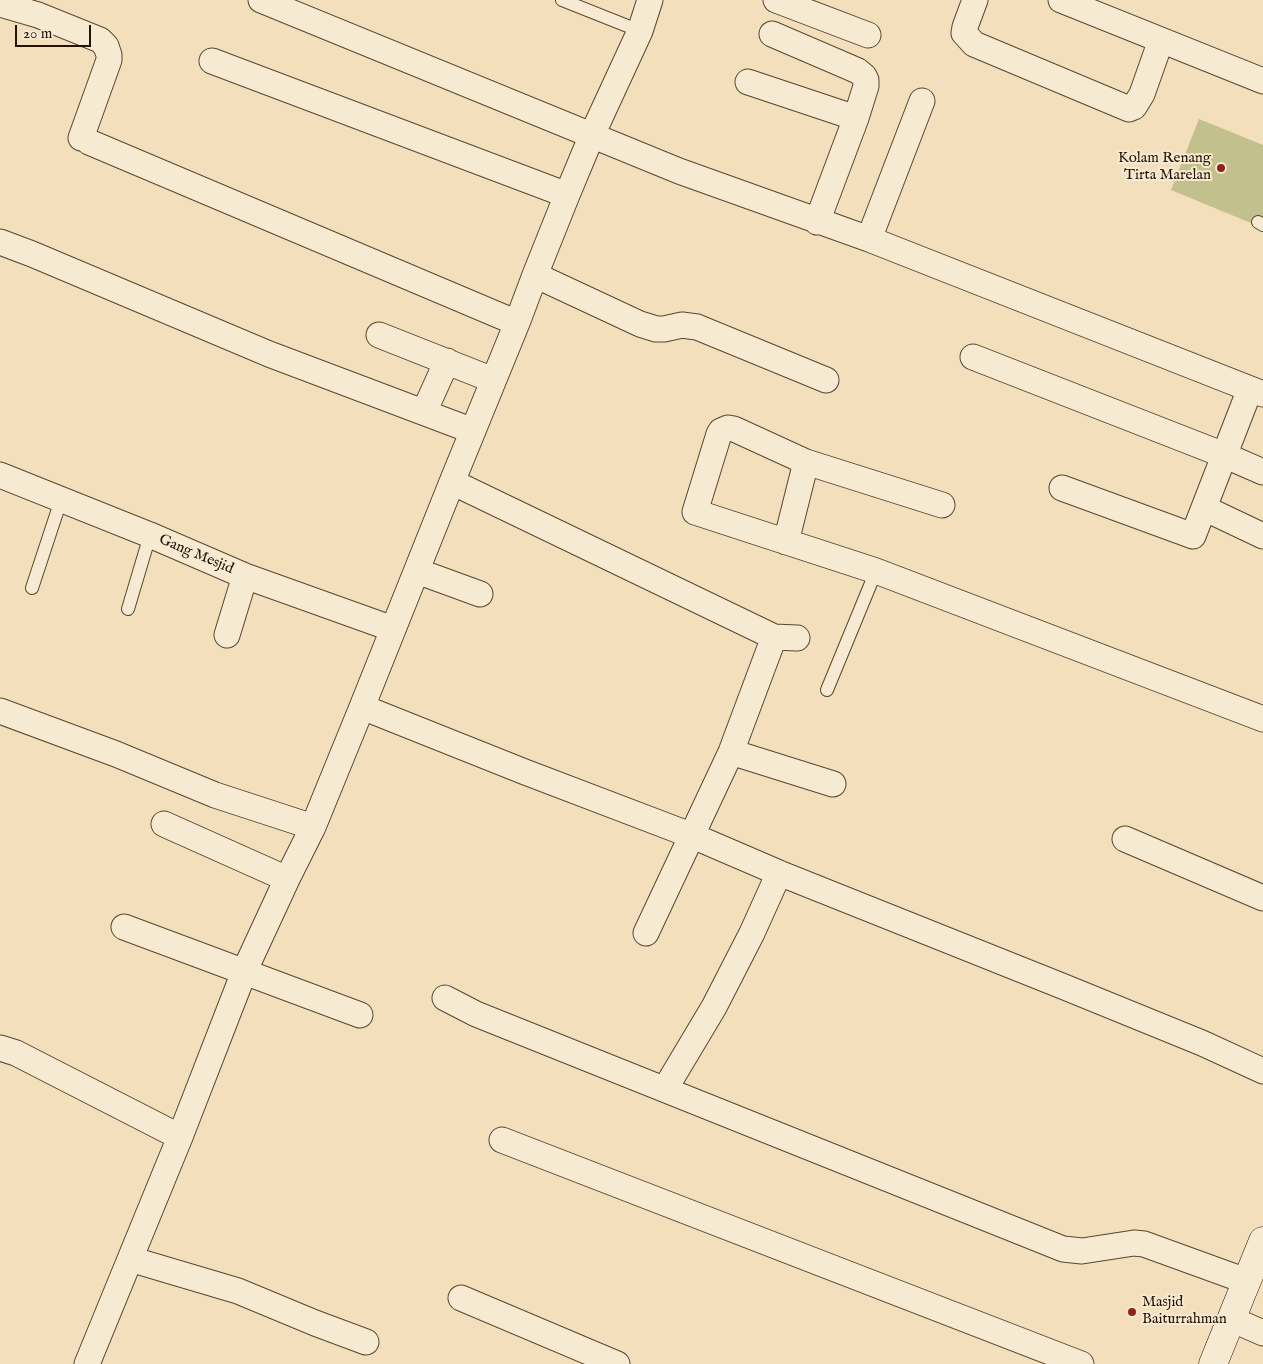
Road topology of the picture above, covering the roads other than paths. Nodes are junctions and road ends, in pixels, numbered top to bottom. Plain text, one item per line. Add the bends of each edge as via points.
1 (261, 0) edge
2 (562, 0) edge
3 (650, 0) edge
4 (776, 0) edge
5 (975, 0) edge
6 (1061, 0) edge
7 (0, 4) edge
8 (640, 31) junction
9 (772, 34) dead end
10 (868, 35) dead end
11 (1161, 40) junction
12 (212, 61) dead end
13 (748, 82) dead end
14 (1263, 82) edge
15 (922, 101) dead end
16 (856, 118) junction
17 (592, 135) junction
18 (567, 195) junction
19 (817, 222) junction
20 (869, 239) junction
21 (0, 242) edge
22 (535, 275) junction
23 (517, 323) junction
24 (379, 335) dead end
25 (973, 357) dead end
26 (447, 361) junction
27 (493, 380) junction
28 (826, 380) dead end
29 (1257, 392) edge
30 (424, 412) junction
31 (473, 431) junction
32 (1224, 455) junction
33 (806, 462) junction
34 (1263, 472) edge
35 (0, 475) edge
36 (452, 482) junction
37 (1062, 488) dead end
38 (61, 500) junction
39 (942, 505) dead end
40 (1204, 508) junction
41 (150, 535) junction
42 (1263, 536) edge
43 (786, 542) junction
44 (417, 570) junction
45 (876, 571) junction
46 (245, 576) junction
47 (32, 588) dead end
48 (480, 594) dead end
49 (128, 609) dead end
50 (393, 629) junction
51 (227, 635) dead end
52 (828, 690) dead end
53 (362, 708) junction
54 (0, 711) edge
55 (1263, 719) edge
56 (731, 752) junction
57 (834, 784) dead end
58 (164, 824) dead end
59 (313, 827) junction
60 (692, 836) junction
61 (1125, 839) dead end
62 (779, 873) junction
63 (287, 879) junction
64 (1263, 898) edge
65 (124, 927) dead end
66 (646, 933) dead end
67 (244, 972) junction
68 (445, 998) dead end
69 (360, 1015) dead end
70 (0, 1048) edge
71 (1263, 1071) edge
72 (665, 1089) junction
73 (180, 1137) junction
74 (502, 1140) dead end
75 (1263, 1241) edge
76 (130, 1259) junction
77 (1246, 1281) junction
78 (461, 1298) dead end
79 (1231, 1319) junction
80 (1263, 1333) edge
81 (366, 1342) dead end
82 (87, 1364) edge
83 (617, 1364) edge
84 (1081, 1364) edge
85 (1213, 1364) edge

1 - 17 street
2 - 8 lane
3 - 8 street
4 - 10 street
5 - 11 street via 964,33 974,44 1129,109 1142,94
6 - 11 street
7 - 23 street via 38,15 100,40 106,46 109,60 85,140
8 - 17 street
9 - 16 street via 864,76 866,86
11 - 14 street
12 - 18 street
13 - 16 street
15 - 20 street
16 - 19 street
17 - 18 street
17 - 19 street
18 - 22 street
19 - 20 street
20 - 29 street
21 - 30 street via 269,354
22 - 23 street
22 - 28 street via 640,324 656,329 696,327
23 - 27 street
24 - 26 street
25 - 32 street
26 - 27 street
26 - 30 street
27 - 31 street
29 - 32 street
30 - 31 street
31 - 36 street
32 - 34 street
32 - 40 street
33 - 39 street
33 - 43 street
33 - 43 street via 734,429 721,431 695,512
35 - 38 street, Gang Mesjid
36 - 44 street
36 - 56 street via 786,638
37 - 40 street via 1193,536
38 - 41 street, Gang Mesjid
38 - 47 lane
40 - 42 street
41 - 46 street, Gang Mesjid
41 - 49 lane
43 - 45 street
44 - 48 street
44 - 50 street
45 - 52 lane
45 - 55 street
46 - 50 street, Gang Mesjid
46 - 51 street
50 - 53 street
53 - 59 street
53 - 60 street
54 - 59 street via 215,795
56 - 57 street
56 - 60 street
58 - 63 street
59 - 63 street
60 - 62 street
60 - 66 street
61 - 64 street
62 - 71 street via 1202,1043
62 - 72 street via 714,1007
63 - 67 street
65 - 67 street
67 - 69 street
67 - 73 street
68 - 72 street via 476,1014
70 - 73 street
72 - 77 street via 1064,1249 1082,1251 1144,1244
73 - 76 street
74 - 84 street
75 - 77 street
76 - 81 street via 238,1291
76 - 82 street
77 - 79 street
78 - 83 street
79 - 80 street
79 - 85 street

